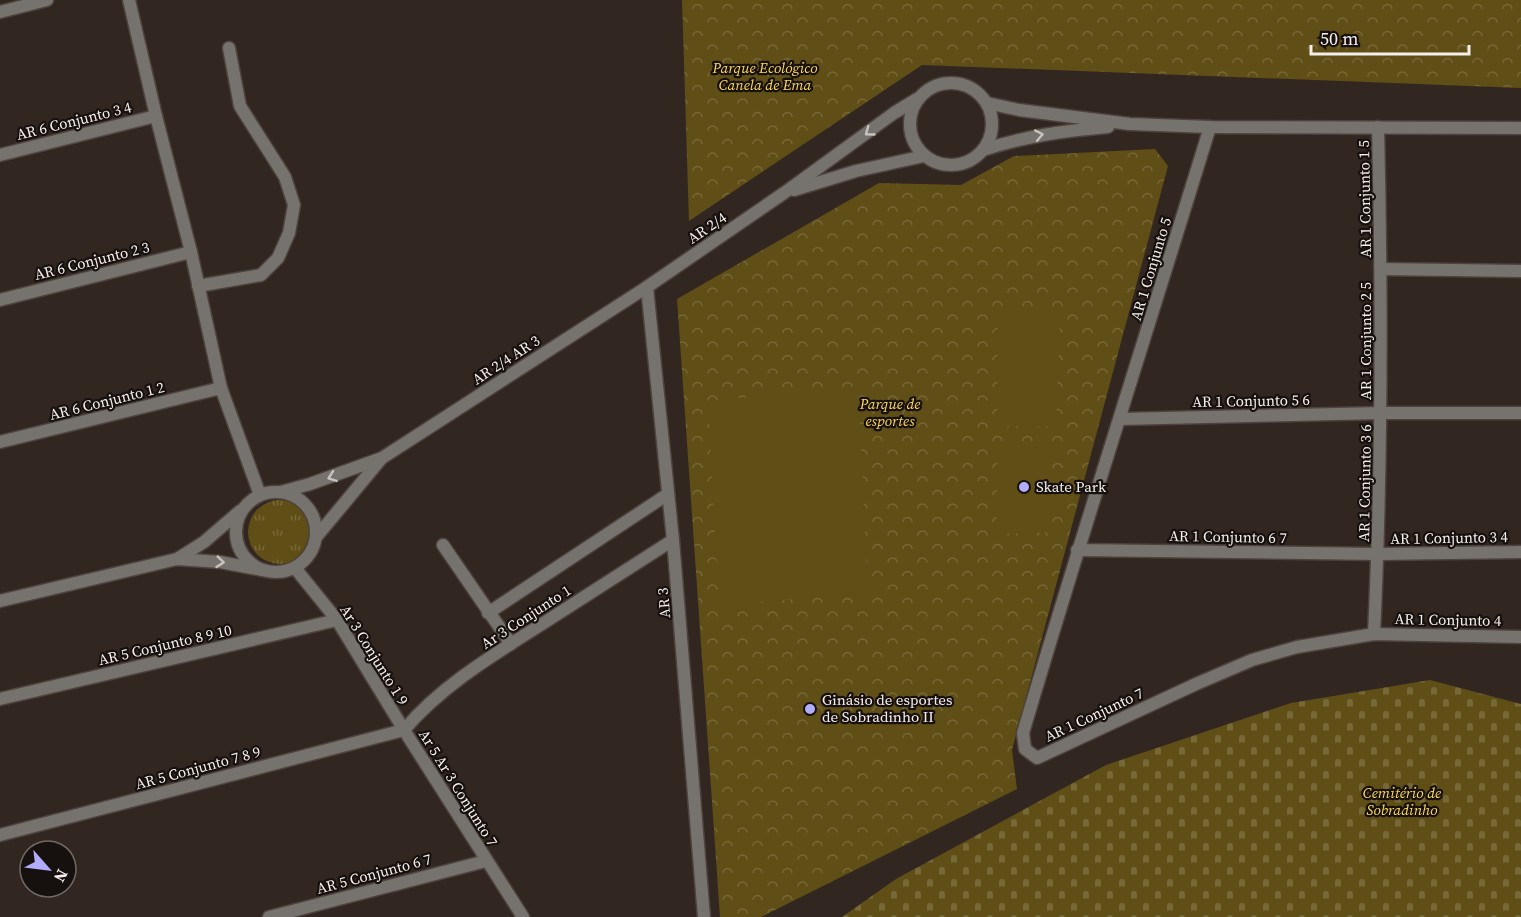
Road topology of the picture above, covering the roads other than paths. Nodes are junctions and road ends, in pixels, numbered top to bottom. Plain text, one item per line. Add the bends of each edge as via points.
1 (46, 0) edge
2 (129, 0) edge
3 (0, 12) edge
4 (229, 48) dead end
5 (917, 99) junction
6 (987, 103) junction
7 (156, 117) junction
8 (1130, 124) junction
9 (1210, 127) junction
10 (1378, 127) junction
11 (1521, 128) edge
12 (983, 150) junction
13 (0, 155) edge
14 (924, 156) junction
15 (784, 193) junction
16 (190, 252) junction
17 (1382, 270) junction
18 (1521, 271) edge
19 (198, 286) junction
20 (647, 287) junction
21 (0, 300) edge
22 (221, 388) junction
23 (1381, 413) junction
24 (1521, 413) edge
25 (1120, 419) junction
26 (0, 442) edge
27 (382, 458) junction
28 (281, 492) junction
29 (668, 494) junction
30 (260, 495) junction
31 (244, 507) junction
32 (317, 536) junction
33 (674, 540) junction
34 (443, 545) dead end
35 (1077, 550) junction
36 (1521, 552) edge
37 (1378, 554) junction
38 (177, 559) junction
39 (295, 568) junction
40 (262, 570) junction
41 (0, 601) edge
42 (488, 613) junction
43 (337, 620) junction
44 (1374, 634) junction
45 (1521, 637) edge
46 (511, 644) junction
47 (0, 699) edge
48 (404, 730) junction
49 (0, 835) edge
50 (486, 861) junction
51 (269, 917) edge
52 (523, 917) edge
53 (704, 917) edge

1 - 3 street
2 - 7 street
4 - 19 street via 240,106 285,177 294,205 289,233 278,258 261,275
5 - 6 street via 933,86 953,82 972,88
5 - 14 street via 909,118 912,138
5 -> 15 street, AR 2/4
6 - 8 street
6 - 12 street via 992,119
7 - 13 street, AR 6 Conjunto 3 4
7 - 16 street
8 - 9 street
12 -> 8 street via 1046,133
9 - 10 street
9 - 25 street, AR 1 Conjunto 5
10 - 11 street
10 - 17 street, AR 1 Conjunto 1 5
12 - 14 street via 965,163 944,165
14 - 15 street
15 - 20 street, AR 2/4
16 - 19 street
16 - 21 street, AR 6 Conjunto 2 3
17 - 18 street
17 - 23 street, AR 1 Conjunto 2 5
19 - 22 street
20 - 27 street, AR 2/4 AR 3
20 - 29 street, AR 3
22 - 26 street, AR 6 Conjunto 1 2
22 - 30 street
23 - 24 street, AR 1 Conjunto 5 6
23 - 25 street, AR 1 Conjunto 5 6
23 - 37 street, AR 1 Conjunto 3 6
25 - 35 street, AR 1 Conjunto 5
27 -> 28 street
27 - 32 street
28 - 30 street
28 - 32 street via 304,502 312,512
29 - 33 street, AR 3
29 - 42 street
30 - 31 street
31 - 38 street
31 - 40 street via 236,536 249,562
32 - 39 street via 310,555
33 - 46 street, Ar 3 Conjunto 1
33 - 53 street, AR 3
34 - 42 street
35 - 37 street, AR 1 Conjunto 6 7
35 - 44 street, AR 1 Conjunto 7 via 1023,733 1025,749 1037,758 1252,660 1297,647
36 - 37 street, AR 1 Conjunto 3 4
37 - 44 street, AR 1 Conjunto 3 6
38 -> 40 street
38 - 41 street
39 - 40 street via 278,573
39 - 43 street, Ar 3 Conjunto 1 9
42 - 46 street
43 - 47 street, AR 5 Conjunto 8 9 10
43 - 48 street, Ar 3 Conjunto 1 9
44 - 45 street, AR 1 Conjunto 4
46 - 48 street, Ar 3 Conjunto 1 via 436,697
48 - 49 street, AR 5 Conjunto 7 8 9
48 - 50 street, Ar 5 Ar 3 Conjunto 7
50 - 51 street, AR 5 Conjunto 6 7
50 - 52 street, Ar 5 Ar 3 Conjunto 7

